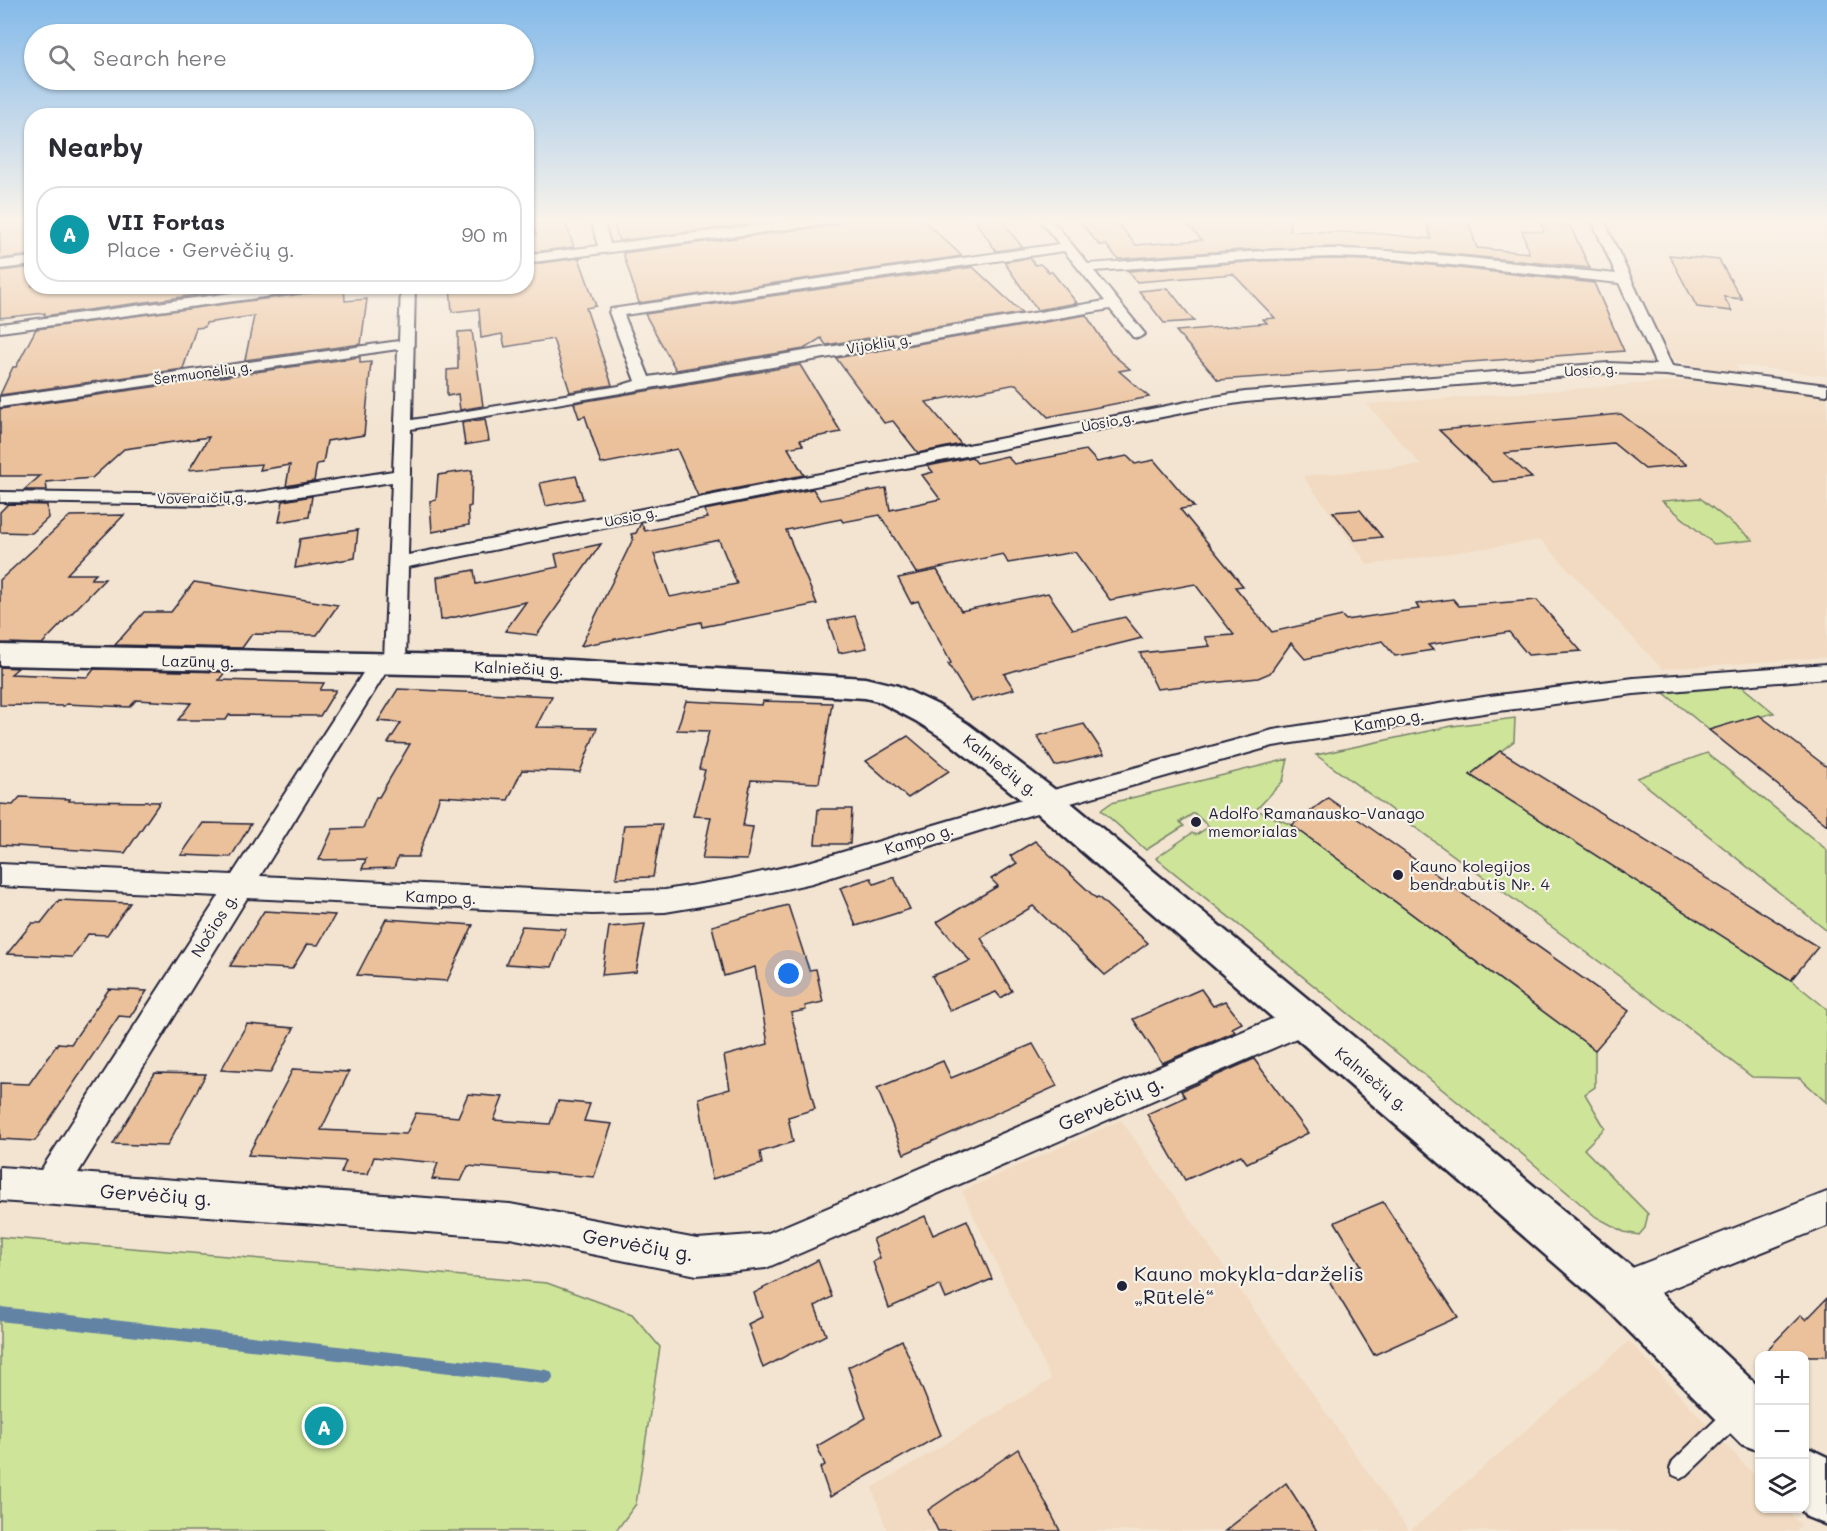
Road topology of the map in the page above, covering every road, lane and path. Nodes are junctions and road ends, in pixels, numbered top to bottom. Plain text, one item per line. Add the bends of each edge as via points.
1 (766, 290) edge
2 (1103, 290) edge
3 (1628, 290) edge
4 (194, 294) edge
5 (258, 294) edge
6 (408, 294) edge
7 (191, 303) junction
8 (1114, 304) junction
9 (0, 328) edge
10 (1138, 334) dead end
11 (406, 344) junction
12 (1665, 370) junction
13 (644, 383) junction
14 (1827, 390) edge
15 (0, 402) edge
16 (402, 426) junction
17 (402, 475) junction
18 (0, 496) edge
19 (398, 564) junction
20 (0, 655) edge
21 (388, 664) junction
22 (1827, 671) edge
23 (1046, 801) junction
24 (0, 875) edge
25 (238, 888) junction
26 (1304, 1020) junction
27 (0, 1184) edge
28 (50, 1187) junction
29 (1827, 1209) edge
30 (1622, 1290) junction
31 (1751, 1416) edge
32 (1680, 1468) dead end
33 (1809, 1478) edge
34 (1827, 1497) edge

1 - 13 street via 616,312
2 - 8 street
3 - 12 street
4 - 7 street
5 - 7 street
6 - 11 street
7 - 9 street
8 - 10 street
8 - 13 street, Vijoklių g.
11 - 15 street, Šermuonėlių g.
11 - 16 street
12 - 14 street, Uosio g.
12 - 19 street, Uosio g. via 1608,368 1245,397
13 - 16 street, Vijoklių g.
16 - 17 street
17 - 18 street, Voveraičių g. via 253,498
17 - 19 street
19 - 21 street
20 - 21 street, Lazūnų g.
21 - 23 street, Kalniečių g. via 539,668 865,688 887,693 927,713
21 - 25 street, Nočios g.
22 - 23 street, Kampo g. via 1634,686 1273,738
23 - 25 street, Kampo g. via 812,872 665,901 592,903
23 - 26 street, Kalniečių g.
24 - 25 street, Kampo g.
25 - 28 street, Nočios g.
26 - 28 street, Gervėčių g. via 766,1251 697,1257 510,1221
26 - 30 street, Kalniečių g.
27 - 28 street, Gervėčių g.
29 - 30 street
30 - 31 street, Kalniečių g.
31 - 32 lane
33 - 34 street

